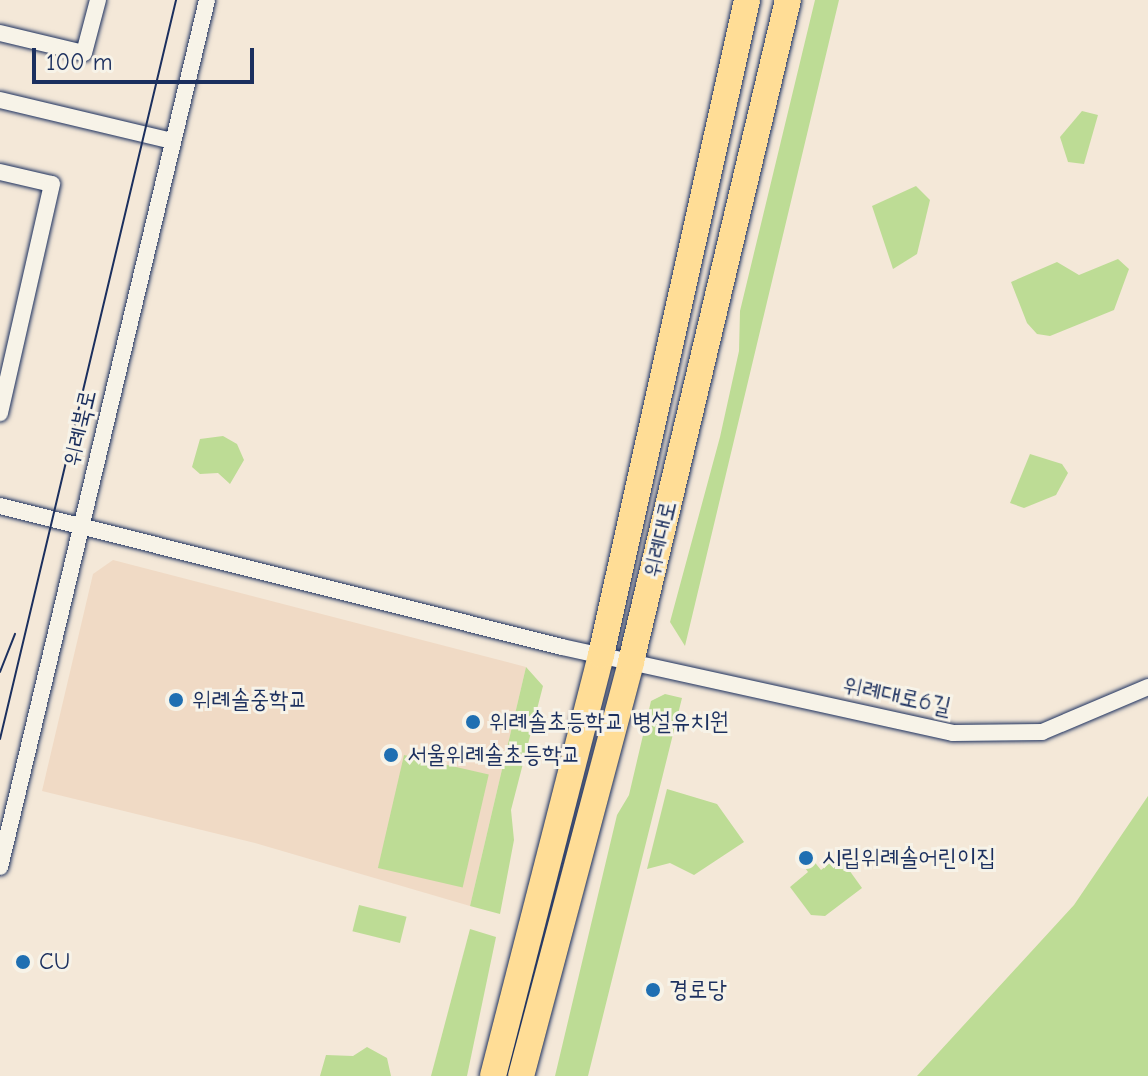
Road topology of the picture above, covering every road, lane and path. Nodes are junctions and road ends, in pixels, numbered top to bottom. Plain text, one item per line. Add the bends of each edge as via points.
1 (98, 0) edge
2 (207, 0) edge
3 (747, 0) edge
4 (788, 0) edge
5 (0, 33) edge
6 (0, 100) edge
7 (172, 141) junction
8 (0, 172) edge
9 (0, 413) edge
10 (0, 506) edge
11 (81, 526) junction
12 (601, 655) junction
13 (631, 662) junction
14 (1148, 687) edge
15 (0, 867) edge
16 (493, 1076) edge
17 (521, 1076) edge

1 - 5 street via 84,53
2 - 7 street, 위례북로
3 - 12 main road, 위례대로
4 - 13 main road, 위례대로
6 - 7 street
7 - 11 street, 위례북로
8 - 9 street via 52,184
10 - 11 street, 위례대로6길
11 - 12 street, 위례대로6길
11 - 15 street, 위례북로
12 - 13 street, 위례대로6길
12 - 16 main road, 위례대로
13 - 14 street, 위례대로6길 via 918,727 982,736 1069,725
13 - 17 main road, 위례대로

